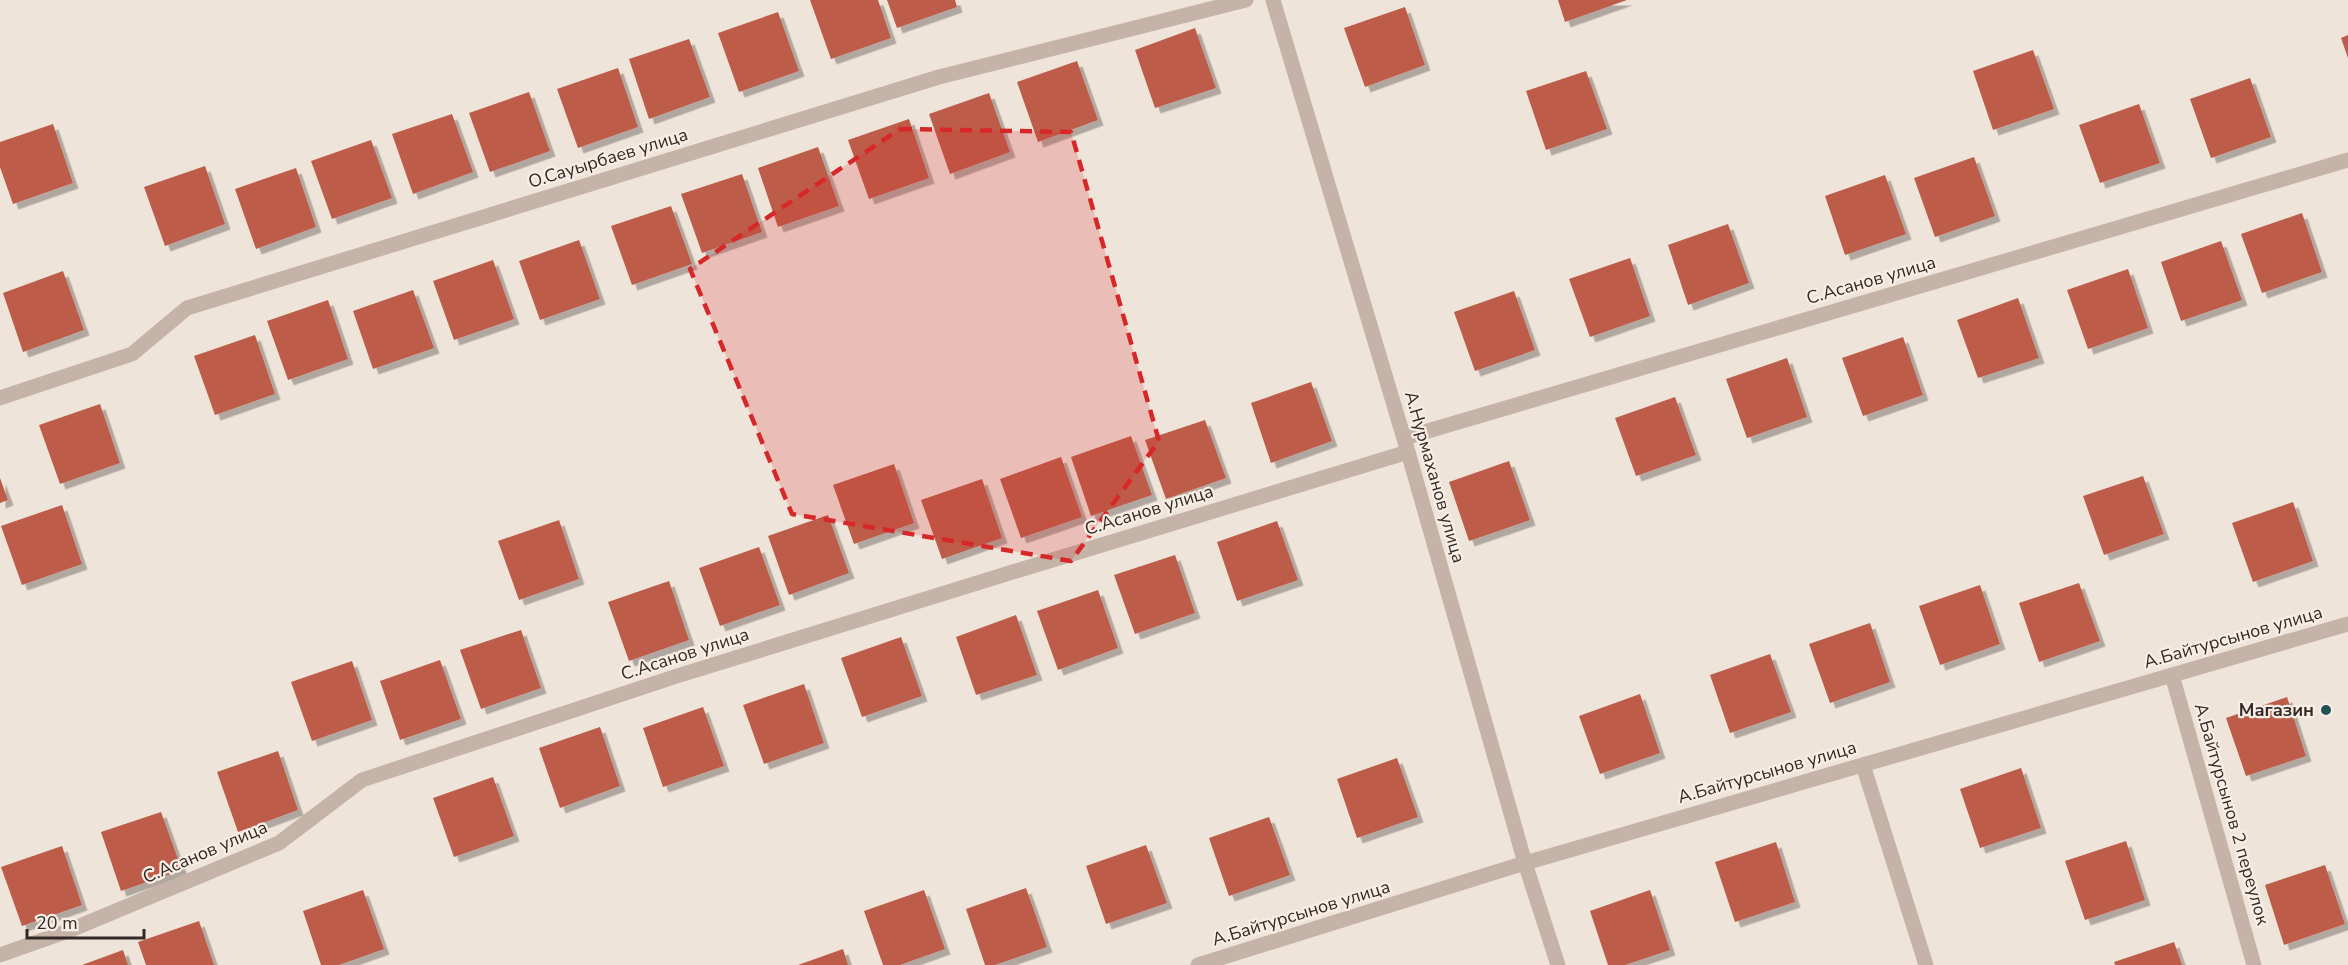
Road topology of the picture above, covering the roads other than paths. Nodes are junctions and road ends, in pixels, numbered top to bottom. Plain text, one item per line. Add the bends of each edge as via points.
1 (1246, 0) edge
2 (1273, 0) edge
3 (2348, 160) edge
4 (0, 398) edge
5 (1406, 445) junction
6 (2348, 624) edge
7 (2172, 675) junction
8 (1863, 765) junction
9 (1525, 863) junction
10 (0, 955) edge
11 (1198, 965) edge
12 (1558, 965) edge
13 (1926, 965) edge
14 (2254, 965) edge

1 - 4 street, О.Сауырбаев улица via 939,77 187,308 132,354
2 - 5 street, А.Нурмаханов улица
3 - 5 street, С.Асанов улица
5 - 9 street, А.Нурмаханов улица
5 - 10 street, С.Асанов улица via 362,780 279,843 69,931
6 - 7 street, А.Байтурсынов улица
7 - 8 street, А.Байтурсынов улица
7 - 14 street, А.Байтурсынов 2 переулок
8 - 9 street, А.Байтурсынов улица
8 - 13 street
9 - 11 street, А.Байтурсынов улица
9 - 12 street, А.Нурмаханов улица

